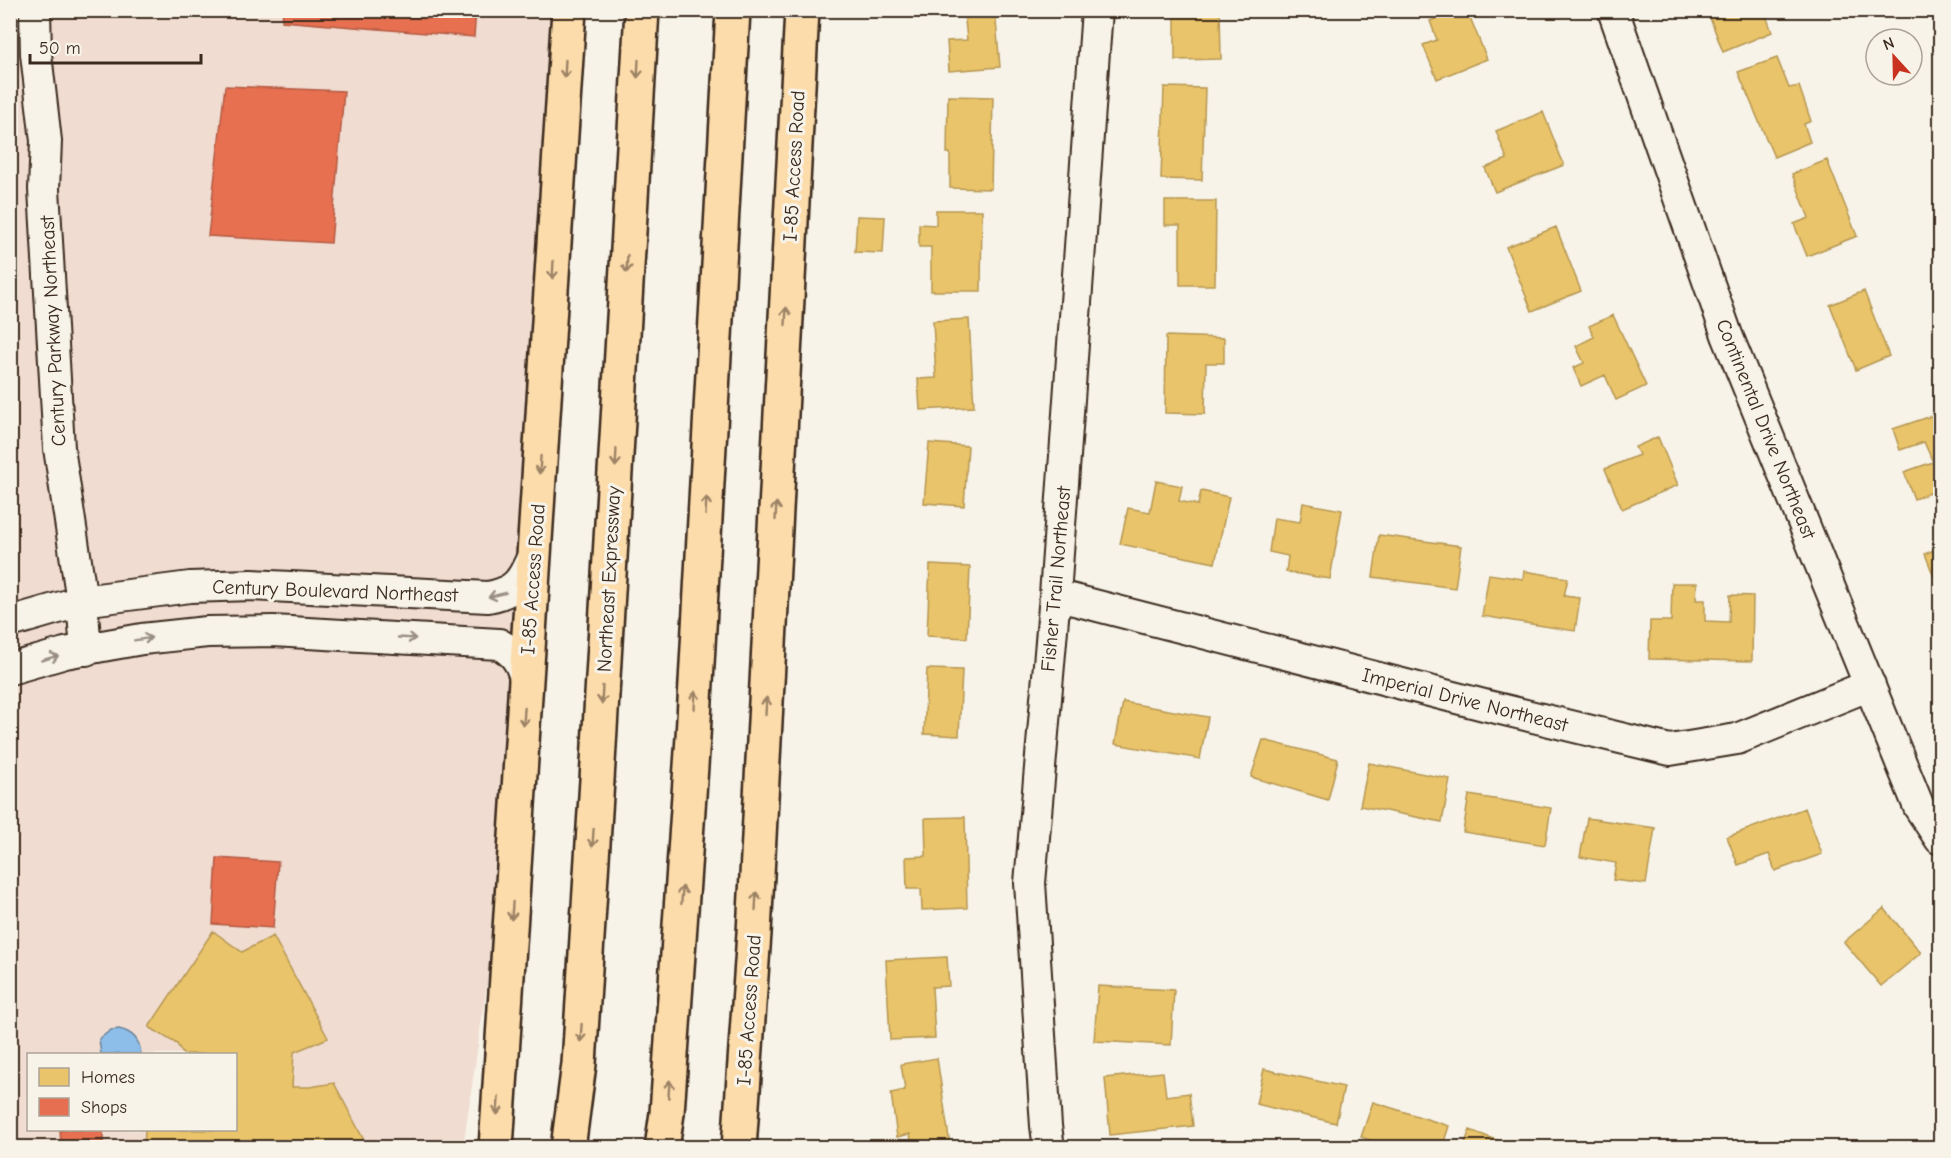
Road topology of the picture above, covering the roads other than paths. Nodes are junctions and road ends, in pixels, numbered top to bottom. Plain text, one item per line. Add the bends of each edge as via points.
1 (35, 10) edge
2 (569, 10) edge
3 (642, 10) edge
4 (733, 10) edge
5 (802, 10) edge
6 (1097, 10) edge
7 (1612, 10) edge
8 (534, 554) junction
9 (1056, 595) junction
10 (82, 601) junction
11 (10, 622) edge
12 (86, 650) junction
13 (12, 669) edge
14 (526, 681) junction
15 (1870, 685) junction
16 (1941, 839) edge
17 (496, 1148) edge
18 (568, 1148) edge
19 (662, 1148) edge
20 (740, 1148) edge
21 (1049, 1148) edge

1 - 10 street, Century Parkway Northeast via 46,141 44,189 58,437
2 -> 8 main road, I-85 Access Road
3 -> 18 main road, Northeast Expressway via 579,1064
19 -> 4 main road via 694,725
20 -> 5 main road, I-85 Access Road
6 - 9 street, Fisher Trail Northeast
7 - 15 street, Continental Drive Northeast via 1727,335
8 -> 10 street, Century Boulevard Northeast via 518,584 510,591 488,597 231,585
8 - 14 main road, I-85 Access Road
9 - 15 street, Imperial Drive Northeast via 1670,750 1737,739
9 - 21 street, Fisher Trail Northeast via 1030,883
10 - 11 street, Century Boulevard Northeast
10 - 12 street, Century Parkway Northeast
13 -> 12 street
12 -> 14 street via 172,635 240,631 487,642 514,653
14 -> 17 main road, I-85 Access Road
15 - 16 street, Continental Drive Northeast via 1919,807

